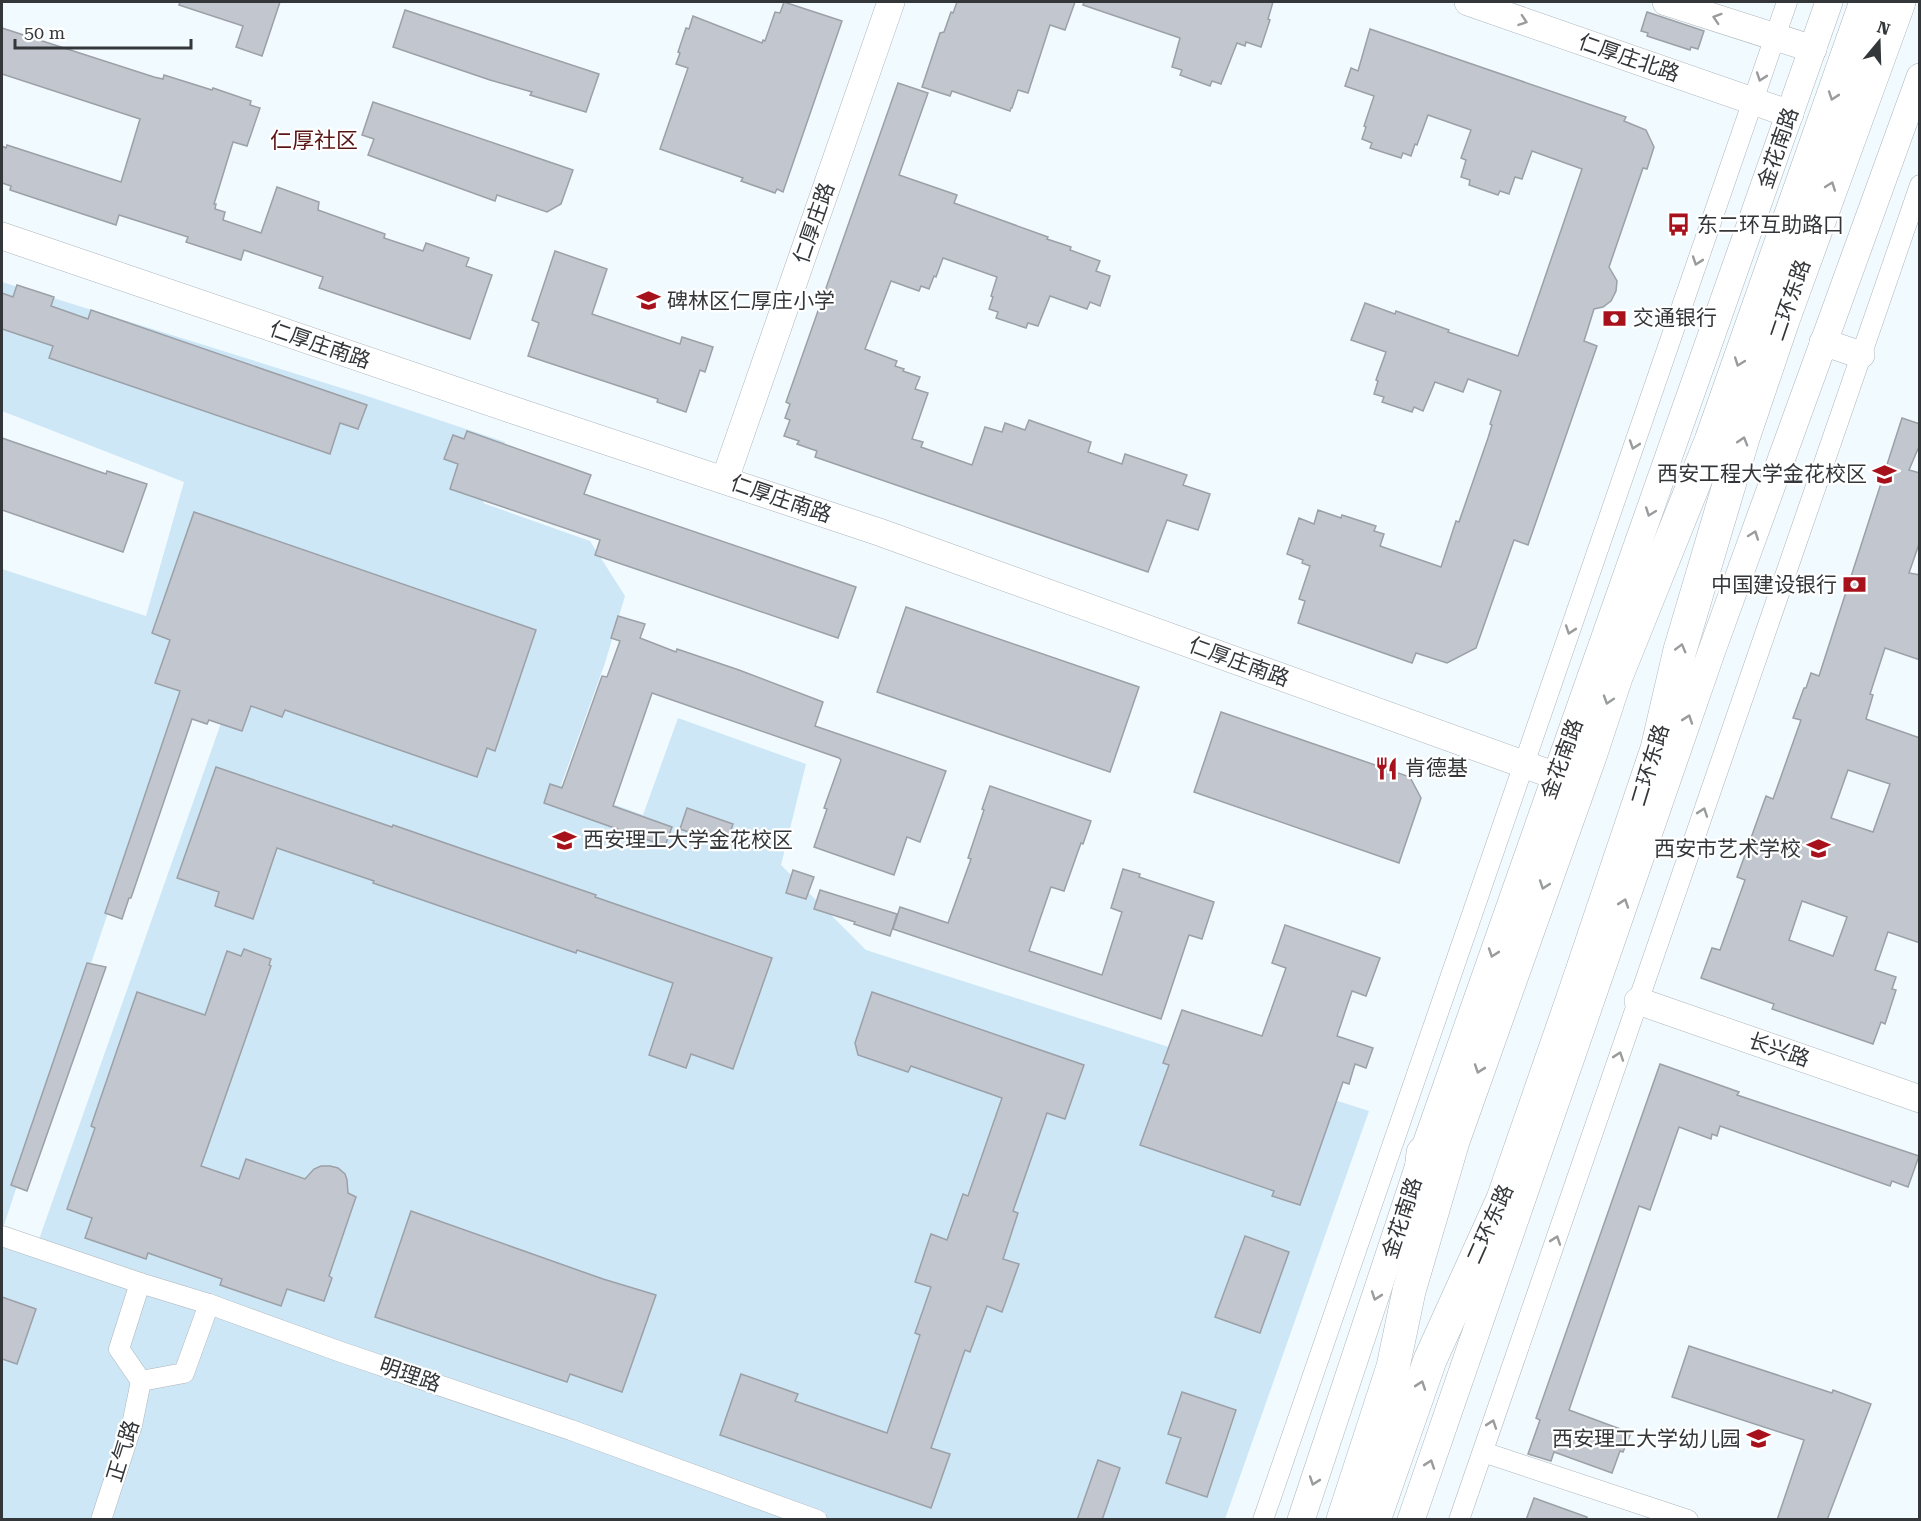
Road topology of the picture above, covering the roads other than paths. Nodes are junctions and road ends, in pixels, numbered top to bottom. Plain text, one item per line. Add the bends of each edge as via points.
1 (891, 2) edge
2 (1468, 2) edge
3 (1666, 2) edge
4 (1787, 2) edge
5 (1829, 2) edge
6 (1866, 2) edge
7 (1899, 2) edge
8 (1775, 37) junction
9 (1813, 49) junction
10 (1920, 77) edge
11 (1753, 101) junction
12 (1790, 114) junction
13 (1920, 185) edge
14 (2, 236) edge
15 (1771, 314) junction
16 (1823, 342) junction
17 (1861, 355) junction
18 (725, 479) junction
19 (1663, 558) junction
20 (1598, 658) junction
21 (1657, 749) junction
22 (1524, 764) junction
23 (1556, 776) junction
24 (1643, 849) junction
25 (1638, 1001) junction
26 (1920, 1099) edge
27 (1423, 1153) junction
28 (1521, 1199) junction
29 (2, 1236) edge
30 (140, 1283) junction
31 (1409, 1291) junction
32 (209, 1304) junction
33 (1453, 1306) junction
34 (141, 1381) junction
35 (1483, 1452) junction
36 (101, 1520) edge
37 (817, 1520) edge
38 (1263, 1520) edge
39 (1301, 1520) edge
40 (1343, 1520) edge
41 (1374, 1520) edge
42 (1411, 1520) edge
43 (1459, 1520) edge
44 (1688, 1520) edge

1 - 18 main road, 仁厚庄路
2 -> 11 main road, 仁厚庄北路
8 -> 3 main road
4 - 8 street
5 - 9 main road, 金花南路
6 -> 15 highway, 二环东路
15 -> 7 highway, 二环东路
8 - 9 main road
8 -> 11 street
9 - 12 main road, 金花南路
10 - 16 main road
11 - 12 main road, 仁厚庄北路
11 -> 22 street
12 -> 20 main road, 金花南路
13 - 17 street
14 - 18 main road, 仁厚庄南路
15 -> 19 highway, 二环东路 via 1711,441
21 -> 15 highway, 二环东路 via 1680,650 1743,438
16 - 17 main road
24 -> 16 main road
25 -> 17 street
18 - 22 main road, 仁厚庄南路
19 - 20 highway
19 -> 31 highway, 二环东路 via 1616,676 1454,1141
20 - 23 main road, 金花南路
21 - 24 highway
21 - 33 highway, 二环东路 via 1503,1199
22 - 23 main road, 仁厚庄南路
22 - 38 street
23 -> 27 main road, 金花南路
28 -> 24 main road
25 - 26 main road, 长兴路
35 -> 25 street
27 - 31 highway
27 -> 39 main road, 金花南路
28 - 33 highway
42 -> 28 main road
29 - 30 street, 明理路
30 - 32 street, 明理路
30 - 34 street via 119,1349
31 - 40 highway, 二环东路 via 1393,1368
32 - 34 street via 184,1373
32 - 37 street, 明理路
41 -> 33 highway, 二环东路
34 - 36 street, 正气路 via 132,1425
35 - 43 street
35 - 44 street

